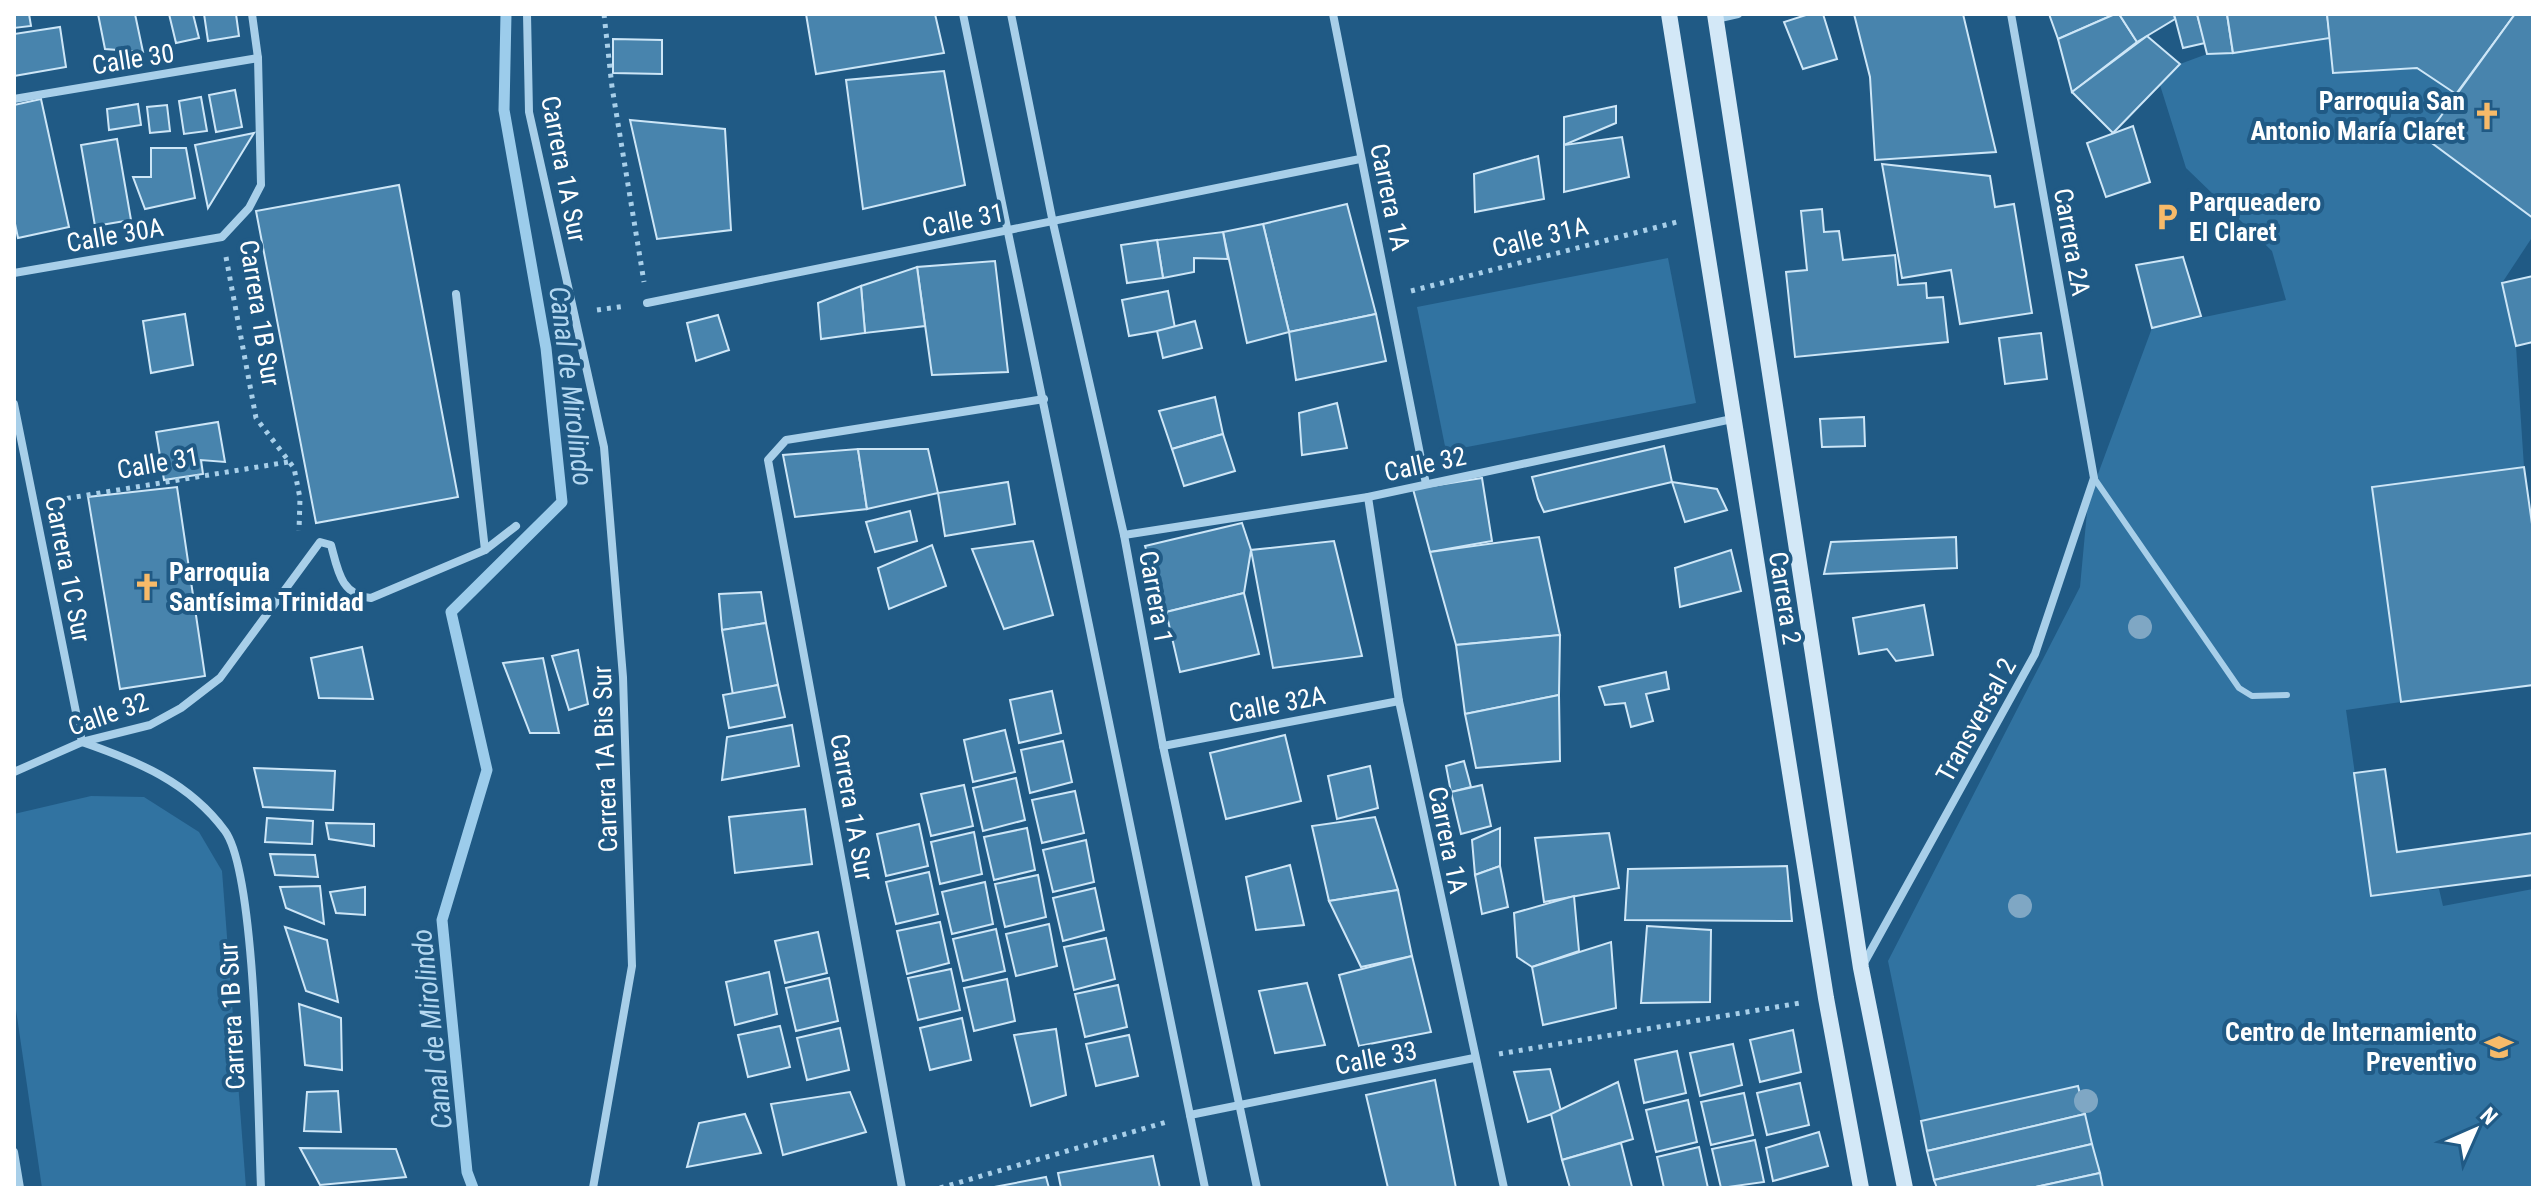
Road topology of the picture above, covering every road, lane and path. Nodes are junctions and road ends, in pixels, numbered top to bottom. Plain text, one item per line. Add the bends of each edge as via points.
1 (252, 14) edge
2 (527, 14) edge
3 (604, 14) edge
4 (963, 14) edge
5 (1011, 14) edge
6 (1333, 14) edge
7 (1669, 14) edge
8 (1738, 14) edge
9 (2011, 14) edge
10 (1716, 16) edge
11 (258, 58) junction
12 (14, 99) edge
13 (1360, 159) junction
14 (1700, 216) junction
15 (1053, 223) junction
16 (1007, 232) junction
17 (222, 237) junction
18 (14, 273) edge
19 (456, 294) dead end
20 (1391, 296) junction
21 (647, 303) junction
22 (572, 313) junction
23 (576, 330) joint
24 (1044, 399) junction
25 (14, 404) edge
26 (1732, 419) junction
27 (289, 461) junction
28 (2094, 478) junction
29 (1426, 484) junction
30 (1368, 497) junction
31 (34, 504) junction
32 (516, 526) dead end
33 (1124, 535) junction
34 (485, 550) junction
35 (297, 569) junction
36 (2287, 695) dead end
37 (1399, 701) junction
38 (82, 742) junction
39 (1163, 746) junction
40 (14, 772) edge
41 (1861, 968) junction
42 (1826, 998) junction
43 (1474, 1058) junction
44 (1239, 1106) junction
45 (1190, 1115) junction
46 (14, 1152) edge
47 (20, 1188) edge
48 (261, 1188) edge
49 (593, 1188) edge
50 (902, 1188) edge
51 (940, 1188) edge
52 (1205, 1188) edge
53 (1257, 1188) edge
54 (1504, 1188) edge
55 (1861, 1188) edge
56 (1905, 1188) edge

1 - 11 street, Carrera 1B Sur
2 - 22 street, Carrera 1A Sur via 529,112
3 - 21 path
4 - 16 street
5 - 15 street, Carrera 1
6 - 13 street, Carrera 1A
7 - 14 street, Carrera 2
8 - 10 street
9 - 28 street, Carrera 2A
10 - 41 street, Carrera 2
11 - 12 street, Calle 30
11 - 17 street, Carrera 1B Sur via 261,185 249,208
13 - 15 street, Calle 31
13 - 20 street, Carrera 1A
14 - 20 path, Calle 31A
14 - 26 street, Carrera 2
15 - 16 street, Calle 31
15 - 33 street, Carrera 1
16 - 21 street, Calle 31
16 - 24 street
17 - 18 street, Calle 30A
17 - 27 path, Carrera 1B Sur via 256,418
19 - 34 street
20 - 29 street, Carrera 1A
21 - 22 path
22 - 23 street, Carrera 1A Sur
23 - 49 street, Carrera 1A Bis Sur via 604,447 615,559 632,966
24 - 45 street
24 - 50 street, Carrera 1A Sur via 786,440 768,460
25 - 31 street, Carrera 1C Sur
26 - 29 street, Calle 32
26 - 42 street, Carrera 2
27 - 31 path, Calle 31
27 - 35 path, Carrera 1B Sur via 300,498
28 - 36 lane via 2239,688 2252,696
28 - 41 street, Transversal 2 via 2035,654
29 - 30 street, Calle 32
30 - 33 street, Calle 32
30 - 37 street, Carrera 1A
31 - 38 street, Carrera 1C Sur
32 - 34 street, Calle 32
33 - 39 street, Carrera 1
34 - 35 street, Calle 32 via 371,598 347,590 328,542 314,546
35 - 38 street, Calle 32 via 220,678 150,725
37 - 39 street, Calle 32A
37 - 43 street, Carrera 1A
38 - 40 street, Calle 32
38 - 48 street, Carrera 1B Sur via 137,761 190,793 227,833 245,900
39 - 44 street, Carrera 1
41 - 56 street, Carrera 2
42 - 43 path
42 - 55 street, Carrera 2
43 - 44 street, Calle 33
43 - 54 street, Carrera 1A
44 - 45 street, Calle 33
44 - 53 street, Carrera 1
45 - 51 path
45 - 52 street
46 - 47 street

